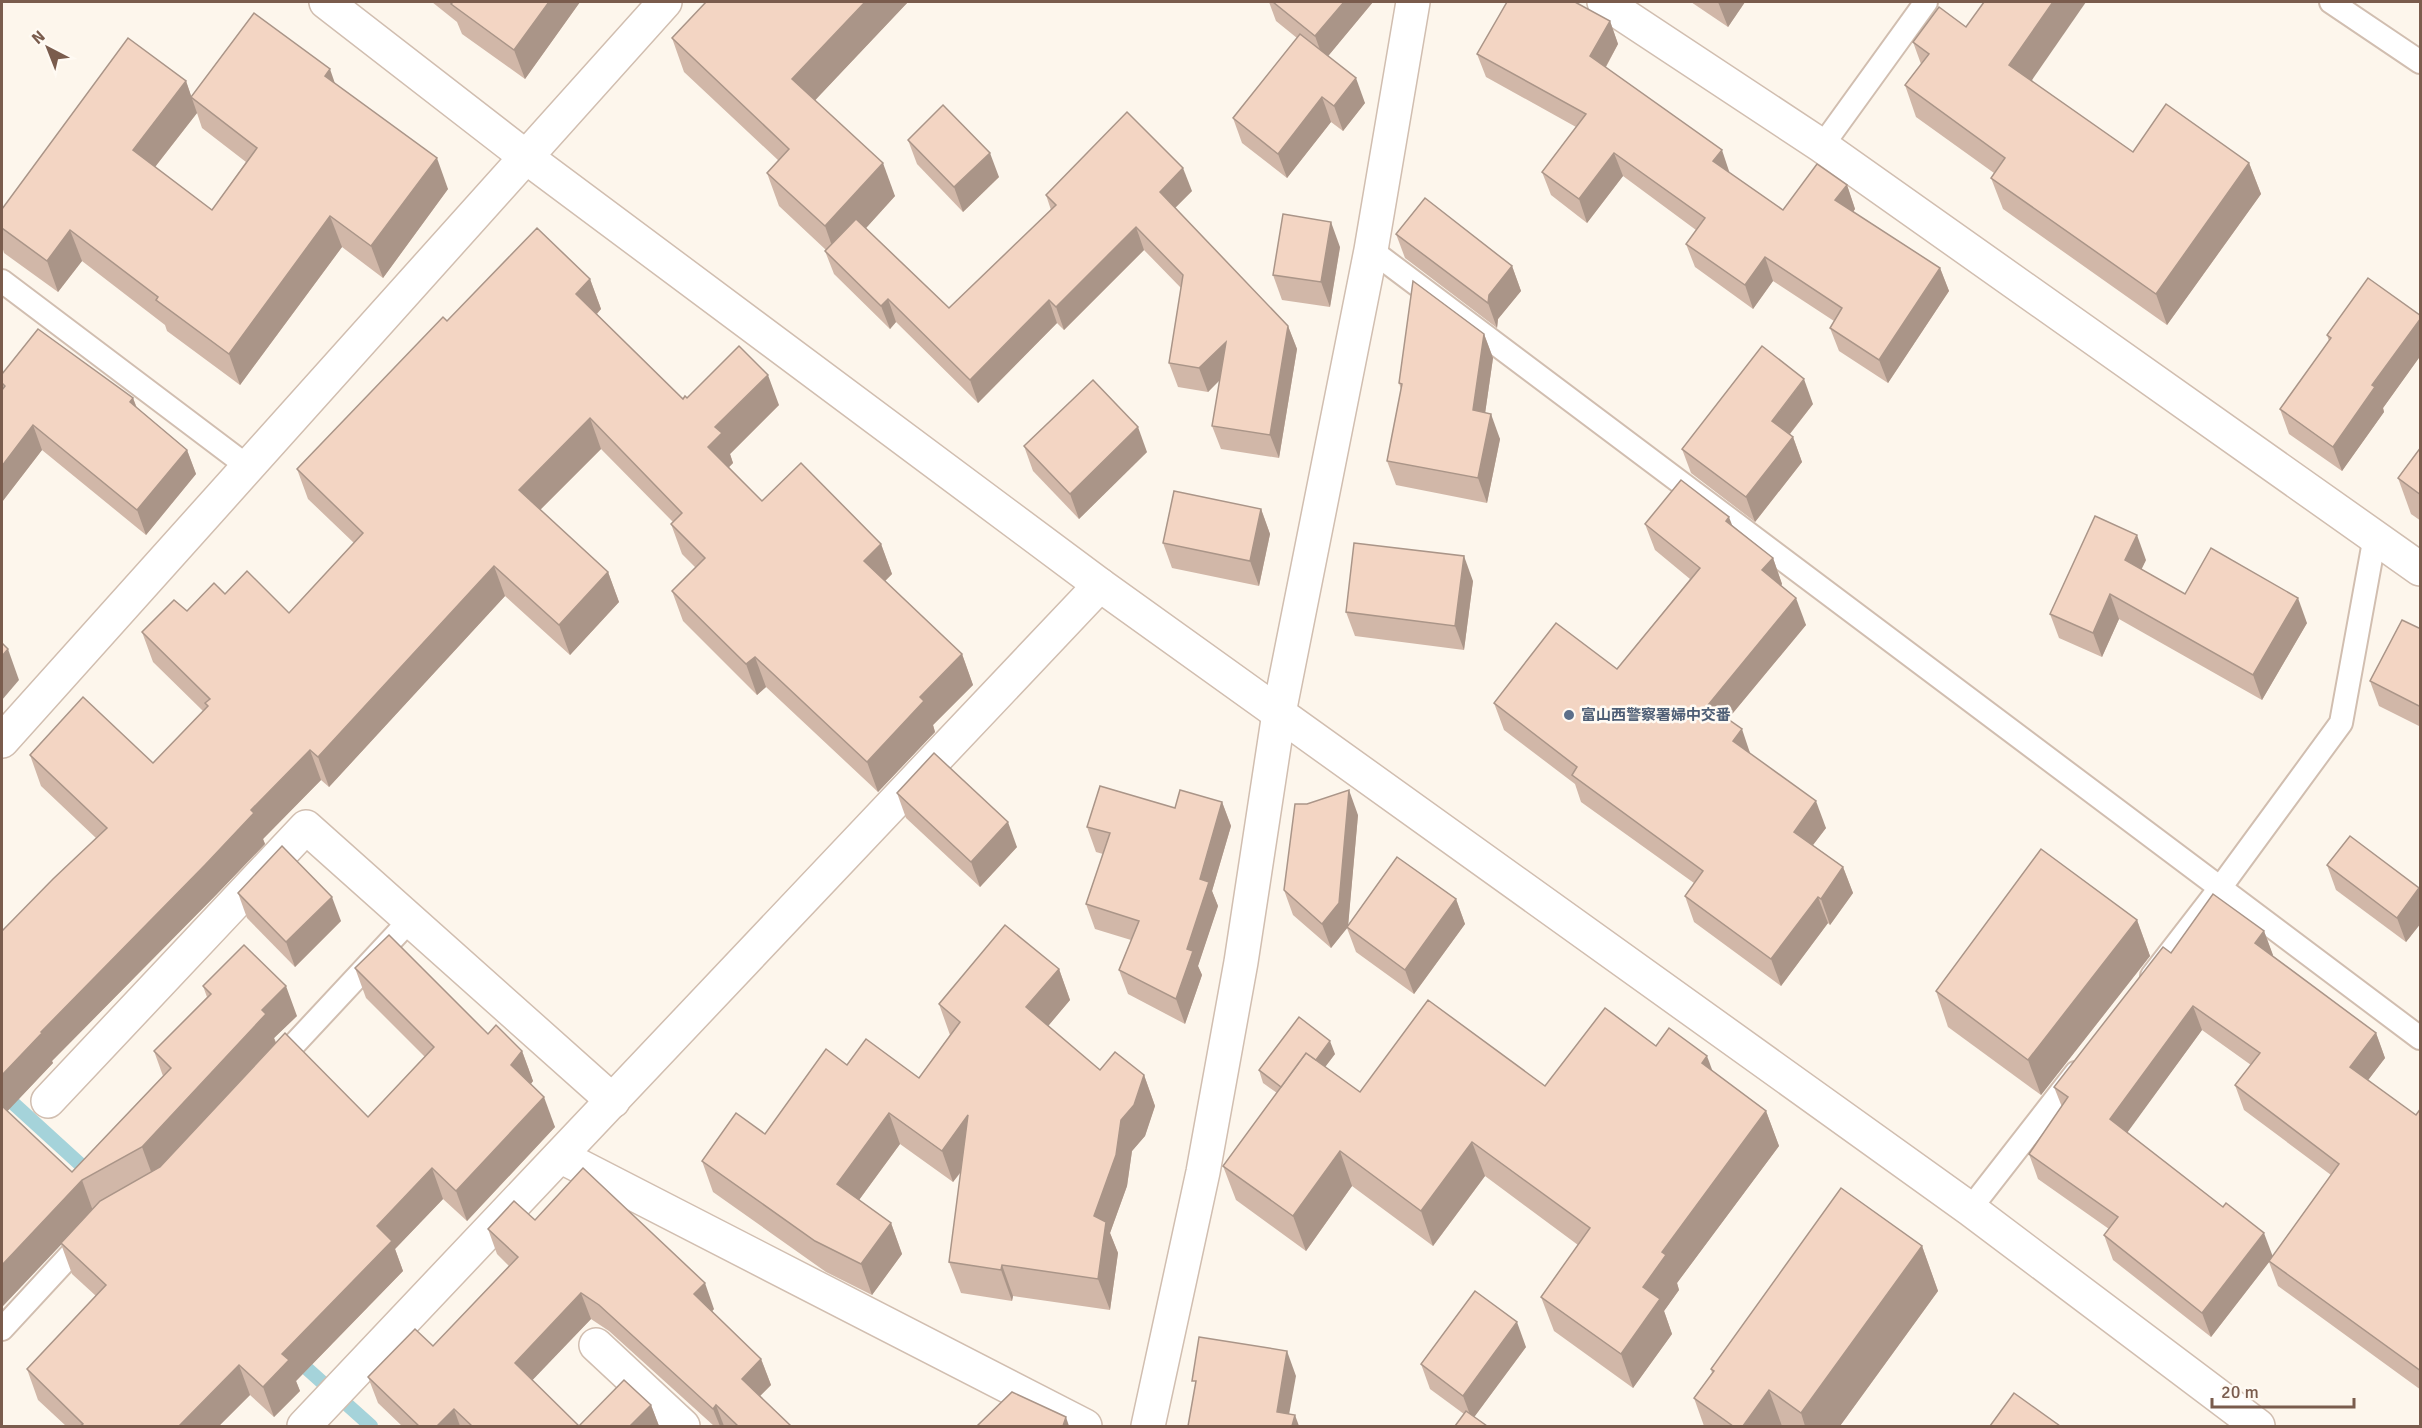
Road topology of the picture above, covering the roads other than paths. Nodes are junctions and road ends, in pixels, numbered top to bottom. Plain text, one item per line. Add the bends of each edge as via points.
1 (326, 2) edge
2 (665, 2) edge
3 (1413, 2) edge
4 (1604, 2) edge
5 (1926, 2) edge
6 (2331, 2) edge
7 (2421, 62) edge
8 (1822, 146) junction
9 (526, 157) junction
10 (1371, 250) junction
11 (2, 281) edge
12 (247, 466) junction
13 (2374, 536) junction
14 (2421, 569) edge
15 (1100, 585) junction
16 (1279, 713) junction
17 (2, 741) edge
18 (2220, 888) junction
19 (410, 920) junction
20 (2139, 992) edge
21 (2421, 1038) edge
22 (2088, 1058) edge
23 (257, 1084) edge
24 (48, 1101) dead end
25 (613, 1101) junction
26 (560, 1156) junction
27 (1970, 1209) junction
28 (103, 1220) edge
29 (2, 1329) edge
30 (596, 1345) dead end
31 (304, 1426) edge
32 (683, 1426) edge
33 (1085, 1426) edge
34 (1148, 1426) edge
35 (2258, 1426) edge

1 - 9 street
2 - 9 street
3 - 10 street
4 - 8 street
5 - 8 lane
6 - 7 lane
8 - 13 street
9 - 12 street
9 - 15 street
10 - 16 street
10 - 18 lane
11 - 12 lane
12 - 17 street
13 - 14 street
13 - 18 lane via 2341,723
15 - 16 street
15 - 25 street
16 - 27 street
16 - 34 street via 1241,962 1203,1172
18 - 20 lane
18 - 21 lane
19 - 23 lane
19 - 24 street via 306,827
19 - 25 street
22 - 27 lane
25 - 26 street
26 - 31 street
26 - 33 street
27 - 35 street
28 - 29 lane
30 - 32 street

